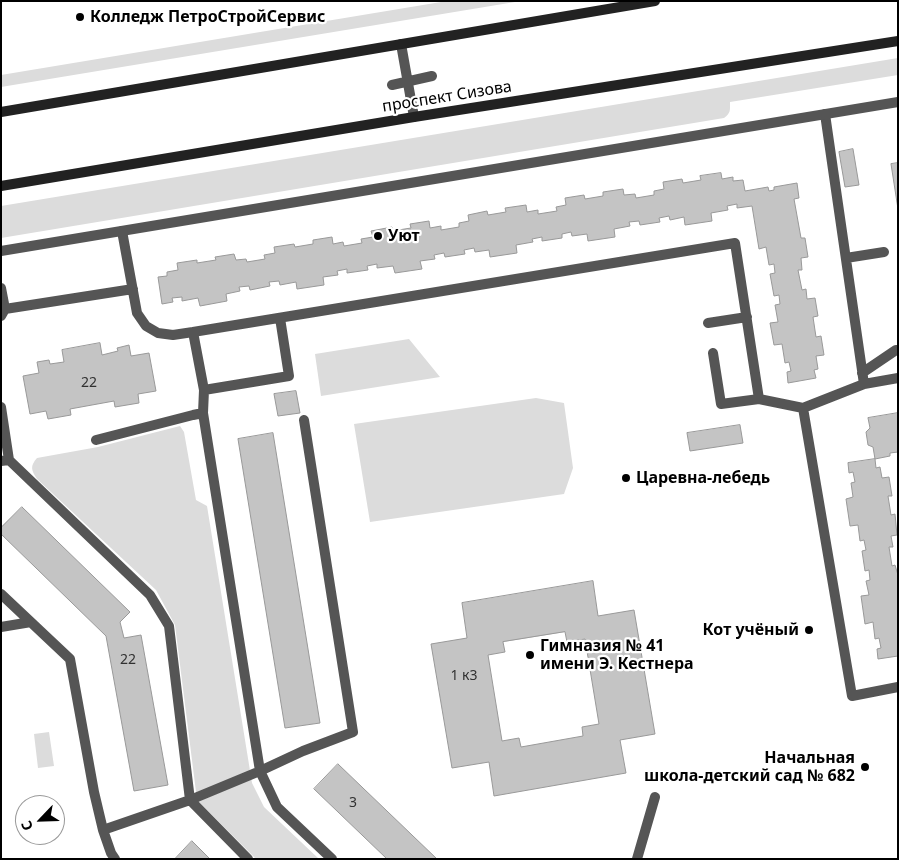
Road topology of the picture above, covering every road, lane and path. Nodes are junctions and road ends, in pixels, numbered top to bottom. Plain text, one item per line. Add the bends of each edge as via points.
1 (655, 1) edge
2 (898, 41) edge
3 (401, 44) junction
4 (432, 76) dead end
5 (408, 81) junction
6 (392, 85) dead end
7 (898, 102) edge
8 (1, 112) edge
9 (825, 114) junction
10 (414, 117) junction
11 (1, 186) edge
12 (122, 231) junction
13 (1, 251) edge
14 (884, 252) dead end
15 (846, 258) junction
16 (1, 288) edge
17 (133, 289) junction
18 (3, 312) edge
19 (747, 317) junction
20 (280, 318) junction
21 (708, 323) dead end
22 (193, 332) junction
23 (896, 350) dead end
24 (713, 353) dead end
25 (863, 378) junction
26 (898, 378) edge
27 (204, 390) junction
28 (759, 399) junction
29 (1, 407) edge
30 (802, 408) junction
31 (203, 413) junction
32 (304, 420) dead end
33 (3, 424) edge
34 (96, 440) dead end
35 (5, 461) edge
36 (1, 594) edge
37 (31, 622) junction
38 (1, 627) edge
39 (898, 687) edge
40 (260, 771) junction
41 (655, 797) dead end
42 (190, 800) junction
43 (103, 830) junction
44 (115, 859) edge
45 (248, 859) edge
46 (332, 859) edge
47 (637, 859) edge

1 - 3 main road
2 - 10 main road, проспект Сизова
3 - 5 street
3 - 8 main road
4 - 5 street
5 - 6 street
5 - 10 street
7 - 9 street
9 - 12 street
9 - 15 street
10 - 11 main road, проспект Сизова
12 - 13 street
12 - 17 street
14 - 15 street
15 - 25 street
16 - 18 street
17 - 18 street
17 - 22 street via 137,313 146,326 158,333 173,335
19 - 20 street via 735,243
19 - 21 street
19 - 28 street
20 - 22 street
20 - 27 street via 290,376
22 - 27 street
23 - 25 street
24 - 28 street via 721,404
25 - 26 street
25 - 30 street
27 - 31 street
28 - 30 street
29 - 33 street
30 - 39 street via 852,696
31 - 34 street
31 - 40 street
32 - 40 street via 352,732
33 - 35 street
35 - 42 street via 150,594 169,626
36 - 37 street
37 - 38 street
37 - 43 street via 70,659
40 - 42 street
40 - 46 street via 277,807
41 - 47 street
42 - 43 street
42 - 45 street
43 - 44 street

